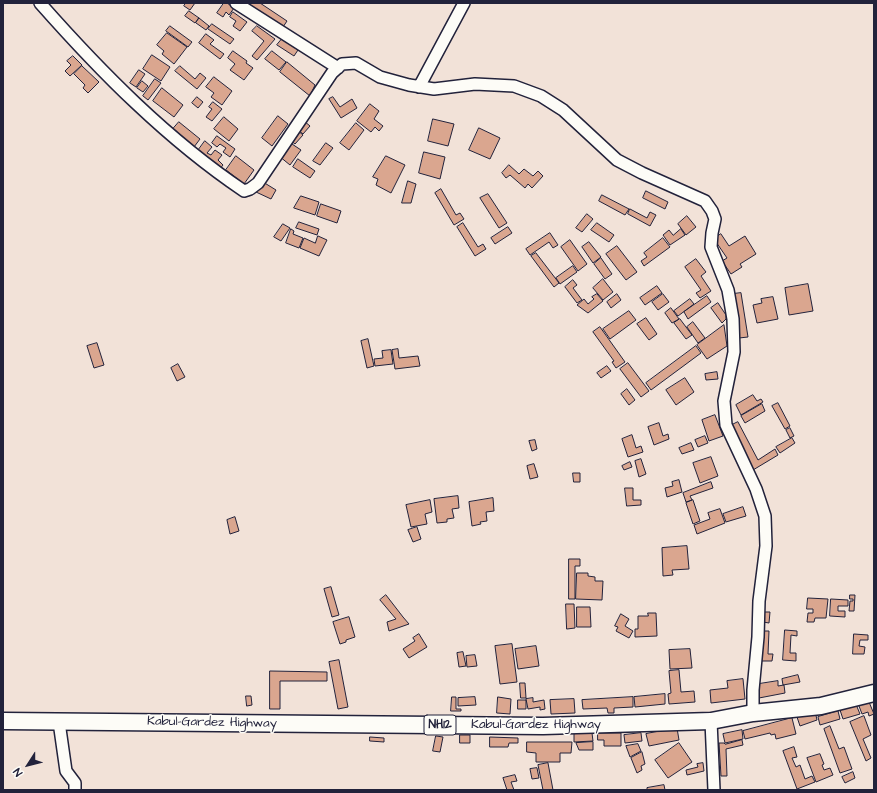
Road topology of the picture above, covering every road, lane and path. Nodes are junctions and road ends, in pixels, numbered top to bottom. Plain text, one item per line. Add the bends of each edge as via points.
1 (40, 3) edge
2 (464, 3) edge
3 (241, 4) edge
4 (338, 68) junction
5 (419, 86) junction
6 (874, 693) edge
7 (753, 714) junction
8 (3, 721) edge
9 (712, 721) junction
10 (59, 722) junction
11 (75, 790) edge
12 (714, 790) edge

1 - 4 street via 92,61 140,108 203,161 244,191 258,183 306,109
2 - 5 street
3 - 4 street
4 - 5 street via 342,64 356,63 380,77
5 - 7 street via 434,89 475,84 514,86 541,96 564,110 617,160 705,201 712,211 715,219 711,247 728,290 734,326 734,352 724,401 726,425 756,489 765,516 766,546 759,601
6 - 7 highway, Kabul-Gardez Highway / NH12 via 821,706
7 - 9 highway, Kabul-Gardez Highway / NH12
8 - 10 highway, Kabul-Gardez Highway / NH12
9 - 10 highway, Kabul-Gardez Highway / NH12 via 543,726
9 - 12 street
10 - 11 street via 66,771 75,783

